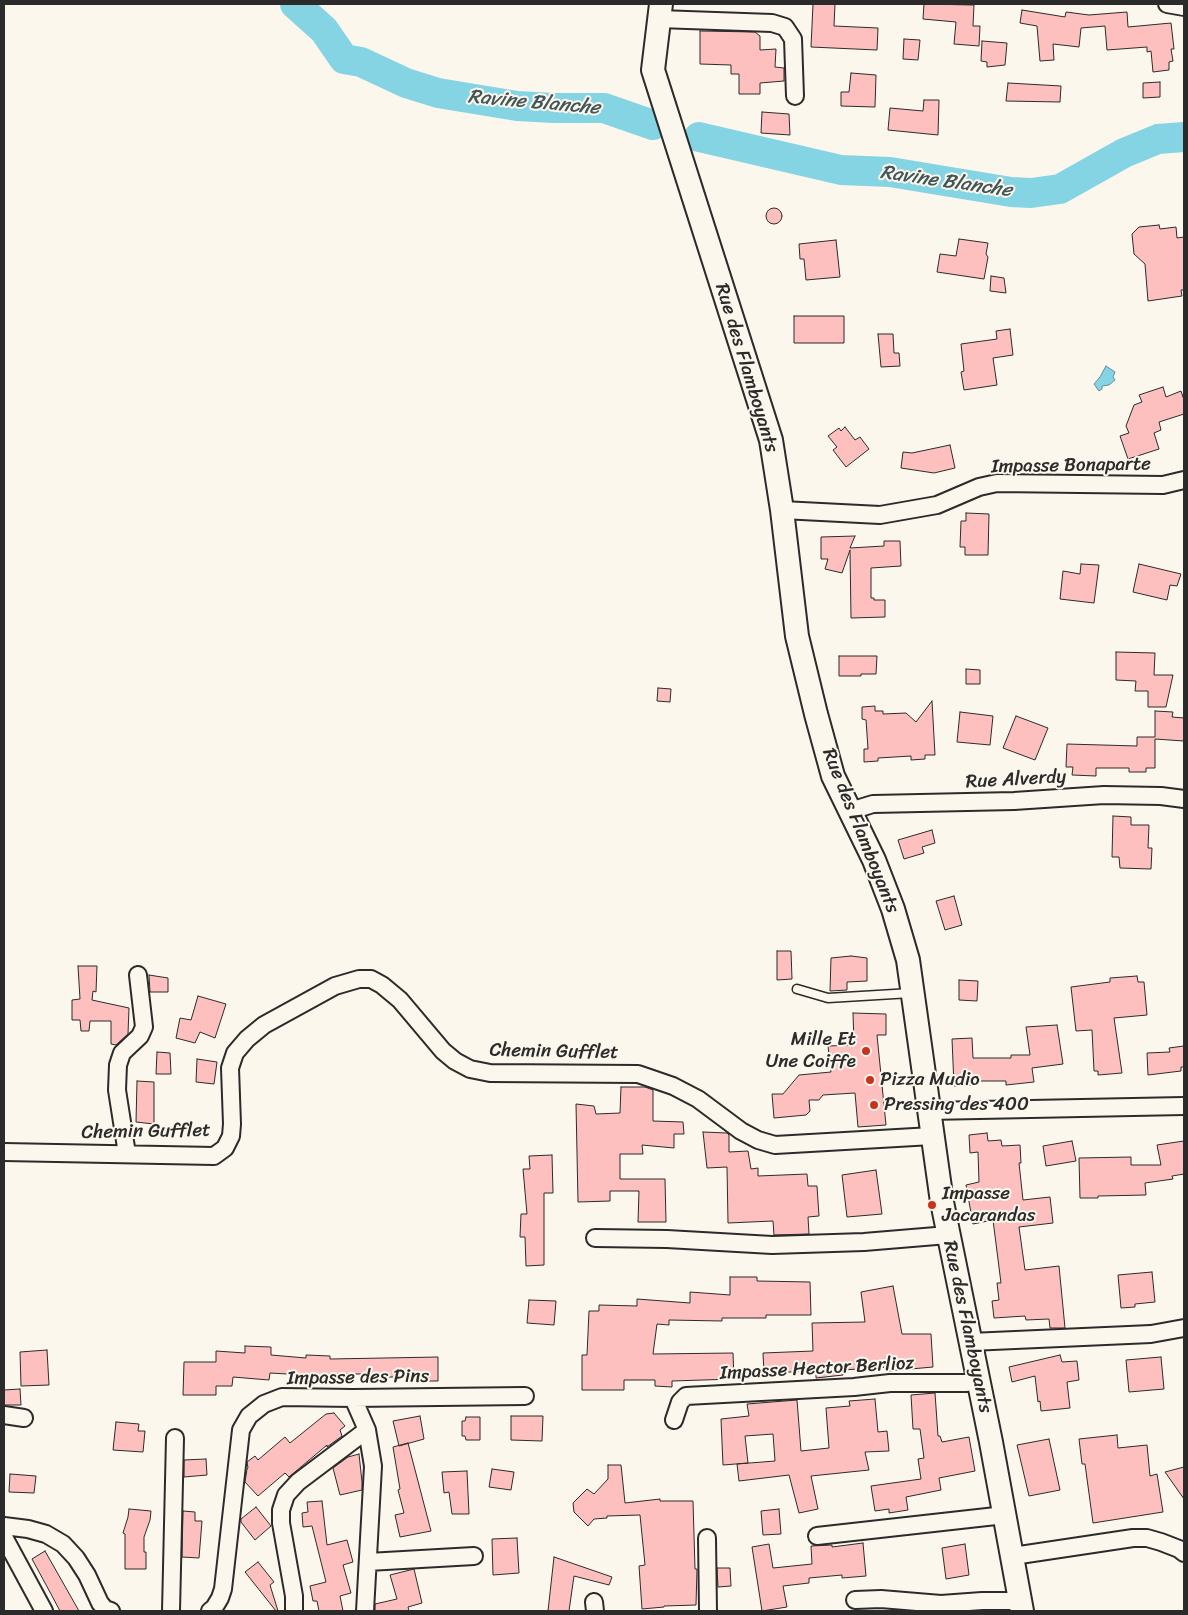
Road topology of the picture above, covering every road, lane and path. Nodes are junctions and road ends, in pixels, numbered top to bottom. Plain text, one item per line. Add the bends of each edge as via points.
1 (1167, 4) edge
2 (1184, 7) edge
3 (660, 11) edge
4 (795, 96) dead end
5 (1184, 480) edge
6 (782, 510) junction
7 (1184, 799) edge
8 (850, 812) junction
9 (138, 975) dead end
10 (797, 989) dead end
11 (912, 992) junction
12 (1184, 1106) edge
13 (928, 1111) junction
14 (932, 1136) junction
15 (4, 1152) edge
16 (127, 1154) junction
17 (948, 1234) junction
18 (595, 1238) dead end
19 (1184, 1328) edge
20 (970, 1342) junction
21 (978, 1381) junction
22 (525, 1396) dead end
23 (353, 1398) junction
24 (4, 1415) edge
25 (24, 1418) dead end
26 (674, 1420) dead end
27 (367, 1430) junction
28 (175, 1438) dead end
29 (1005, 1515) junction
30 (4, 1526) edge
31 (817, 1536) dead end
32 (4, 1537) edge
33 (706, 1538) dead end
34 (1184, 1553) edge
35 (474, 1556) dead end
36 (1013, 1556) junction
37 (368, 1562) junction
38 (855, 1600) dead end
39 (1021, 1606) edge
40 (44, 1611) edge
41 (111, 1611) edge
42 (171, 1611) edge
43 (210, 1611) edge
44 (294, 1611) edge
45 (365, 1611) edge
46 (708, 1611) edge

1 - 2 street
3 - 4 street via 785,27 793,39
3 - 6 main road, Rue des Flamboyants via 653,70 771,440
5 - 6 street, Impasse Bonaparte via 1163,485 997,483 979,487 937,506 880,515
6 - 8 main road, Rue des Flamboyants via 797,636 833,776
7 - 8 street, Rue Alverdy via 1104,795 1014,802 872,804
8 - 11 main road, Rue des Flamboyants via 874,860 893,910 908,960
9 - 16 street via 144,1027 140,1036 122,1053 118,1065 118,1090
10 - 11 lane via 828,998
11 - 13 main road, Rue des Flamboyants
12 - 13 street
13 - 14 main road, Rue des Flamboyants
14 - 16 street, Chemin Gufflet via 775,1145 740,1131 698,1099 638,1074 490,1073 470,1069 443,1051 400,1000 382,985 359,979 335,986 264,1025 235,1053 230,1068 231,1136 225,1148 214,1156
14 - 17 main road, Rue des Flamboyants
15 - 16 street, Chemin Gufflet
17 - 18 street via 864,1242 772,1245
17 - 20 main road, Rue des Flamboyants
19 - 20 street via 1151,1334
20 - 21 main road, Rue des Flamboyants
21 - 26 street, Impasse Hector Berlioz via 686,1396 680,1402
21 - 29 main road, Rue des Flamboyants
22 - 23 street, Impasse des Pins
23 - 27 street
23 - 43 street, Impasse des Pins via 282,1397 264,1404 249,1416 241,1430 223,1589
24 - 25 street
27 - 37 street via 373,1466
27 - 44 street via 298,1482 286,1495 281,1523
28 - 42 street
29 - 31 street
29 - 36 main road, Rue des Flamboyants
30 - 41 street via 46,1534 63,1544 76,1558 100,1603
32 - 40 street
33 - 46 street
34 - 36 street via 1161,1542 1133,1538
35 - 37 street
36 - 39 main road, Rue des Flamboyants
37 - 45 street
38 - 39 street via 941,1604 982,1601

